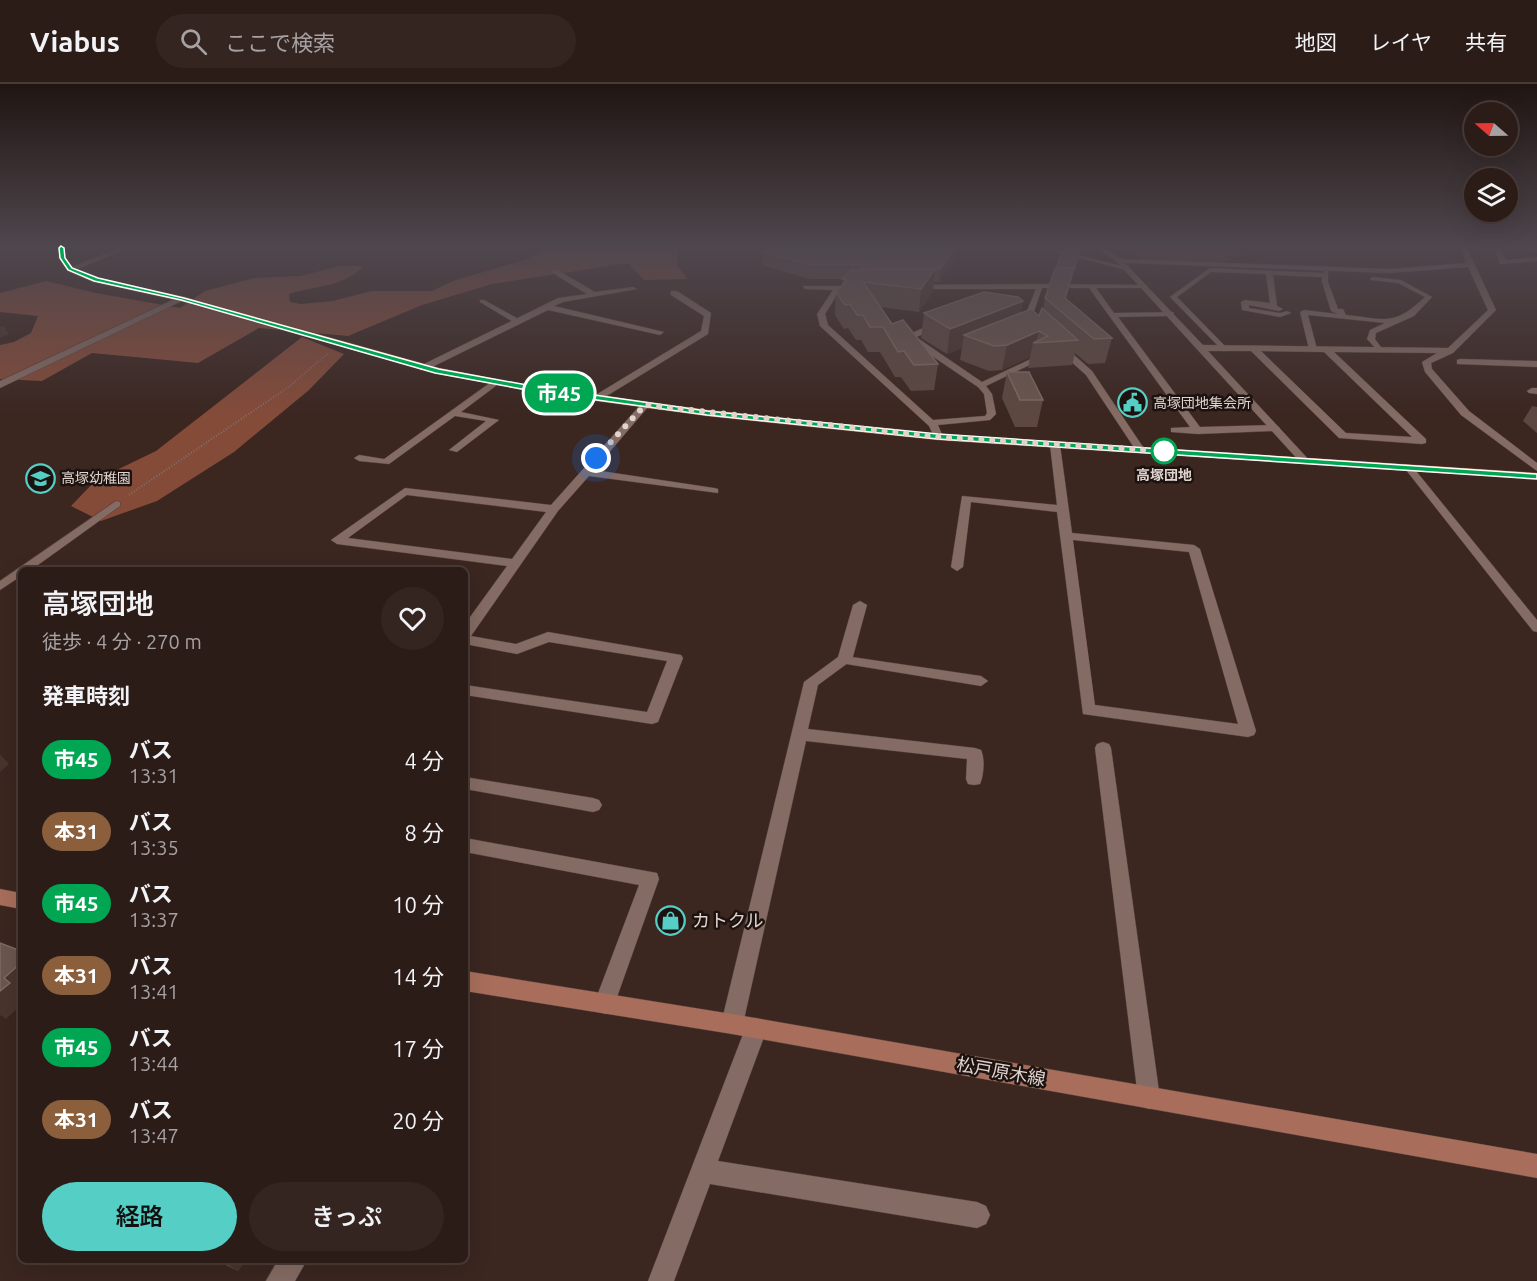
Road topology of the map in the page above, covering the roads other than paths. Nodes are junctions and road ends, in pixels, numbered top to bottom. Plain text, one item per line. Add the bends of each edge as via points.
1 (172, 304) edge
2 (199, 304) edge
3 (487, 304) edge
4 (553, 304) edge
5 (691, 304) edge
6 (828, 304) edge
7 (1036, 304) edge
8 (1104, 304) edge
9 (1161, 304) edge
10 (1180, 304) edge
11 (1245, 304) edge
12 (1258, 304) edge
13 (1333, 304) edge
14 (1422, 304) edge
15 (1490, 304) edge
16 (1274, 306) joint
17 (546, 307) junction
18 (1287, 313) junction
19 (1170, 314) junction
20 (1112, 315) junction
21 (1304, 315) junction
22 (1343, 316) junction
23 (1017, 317) edge
24 (951, 320) edge
25 (518, 321) junction
26 (1032, 321) junction
27 (1395, 322) junction
28 (1025, 328) edge
29 (1043, 331) edge
30 (660, 332) dead end
31 (1051, 338) edge
32 (1202, 348) junction
33 (1223, 349) junction
34 (1254, 349) junction
35 (1313, 349) junction
36 (1326, 349) junction
37 (1379, 350) junction
38 (1450, 351) junction
39 (956, 356) edge
40 (946, 360) junction
41 (1036, 360) edge
42 (1460, 362) dead end
43 (1537, 364) edge
44 (423, 368) junction
45 (494, 383) junction
46 (0, 385) edge
47 (981, 385) junction
48 (597, 398) junction
49 (645, 405) junction
50 (453, 413) junction
51 (930, 423) junction
52 (1275, 428) junction
53 (1174, 430) dead end
54 (1198, 431) junction
55 (938, 437) junction
56 (1055, 446) junction
57 (454, 450) dead end
58 (1140, 450) junction
59 (359, 458) dead end
60 (1305, 461) junction
61 (1409, 468) junction
62 (1537, 468) edge
63 (585, 472) junction
64 (1537, 476) edge
65 (714, 491) dead end
66 (116, 504) road end
67 (554, 509) junction
68 (1063, 509) junction
69 (1066, 536) junction
70 (516, 563) junction
71 (28, 567) edge
72 (957, 567) dead end
73 (18, 574) edge
74 (0, 586) edge
75 (860, 605) dead end
76 (1537, 627) edge
77 (468, 630) edge
78 (468, 640) edge
79 (845, 660) junction
80 (981, 681) dead end
81 (468, 690) edge
82 (799, 734) junction
83 (1104, 748) dead end
84 (974, 779) dead end
85 (468, 784) edge
86 (593, 806) dead end
87 (468, 846) edge
88 (0, 897) edge
89 (18, 900) edge
90 (468, 981) edge
91 (604, 1004) junction
92 (732, 1024) junction
93 (756, 1029) junction
94 (1149, 1098) junction
95 (1537, 1166) edge
96 (702, 1171) junction
97 (978, 1215) dead end
98 (292, 1263) edge
99 (279, 1281) edge
100 (661, 1281) edge

1 - 46 street
2 - 44 main road
3 - 25 lane
4 - 17 street
5 - 48 street via 708,315 705,332
6 - 51 lane via 821,314 824,326
7 - 26 lane
8 - 20 lane
9 - 19 street
10 - 33 lane
11 - 18 lane via 1246,310
12 - 16 lane
13 - 22 lane
14 - 27 lane
15 - 38 street via 1492,310
16 - 18 lane
17 - 25 street
17 - 30 street
18 - 21 lane
19 - 20 lane
19 - 32 street
20 - 54 lane
21 - 22 lane
21 - 35 lane
22 - 27 lane
23 - 26 lane
24 - 40 lane via 910,337
25 - 44 street
26 - 28 lane
26 - 29 lane
27 - 37 lane via 1373,332 1371,339
31 - 58 lane via 1089,373
32 - 33 street
32 - 52 street
33 - 34 street
34 - 35 street
34 - 36 street via 1342,436 1422,441
35 - 36 street
36 - 37 street
37 - 38 street
38 - 62 street via 1426,362 1428,370 1466,413
39 - 40 lane
40 - 47 lane
41 - 47 lane
42 - 43 street
44 - 45 main road
45 - 48 main road
45 - 50 lane
47 - 51 lane via 988,394 992,414 987,418
48 - 49 main road
49 - 55 main road
49 - 63 street
50 - 57 lane via 494,420
50 - 59 lane via 386,462
51 - 55 lane
52 - 54 lane
52 - 60 street
53 - 54 lane
55 - 56 main road
56 - 58 main road
56 - 68 street
58 - 60 main road
60 - 61 main road
61 - 64 main road
61 - 76 lane
63 - 65 street
63 - 67 street
66 - 71 lane
67 - 70 street
67 - 70 street via 405,491 337,540
68 - 69 street
68 - 72 street via 966,498
69 - 69 street via 1088,710 1248,731 1194,549
70 - 77 street
73 - 74 lane
75 - 79 street
78 - 81 street via 517,650 548,637 676,658 652,718
79 - 80 lane
79 - 82 street via 811,682
82 - 84 street via 975,754
82 - 92 street
83 - 94 street
85 - 86 street
87 - 91 street via 650,879
88 - 89 main road
90 - 91 main road, 松戸原木線
91 - 92 main road, 松戸原木線
92 - 93 main road, 松戸原木線
93 - 94 main road, 松戸原木線
93 - 96 street
94 - 95 main road, 松戸原木線
96 - 97 street
96 - 100 street
98 - 99 street

